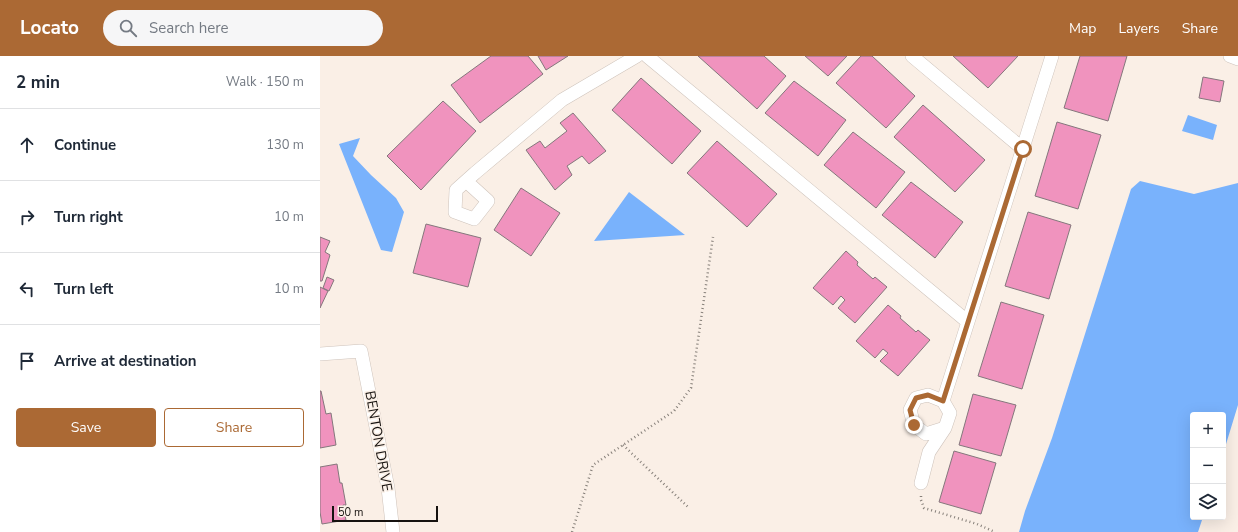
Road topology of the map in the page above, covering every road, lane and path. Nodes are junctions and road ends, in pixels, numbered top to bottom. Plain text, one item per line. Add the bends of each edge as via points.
1 (637, 56) edge
2 (647, 56) edge
3 (912, 56) edge
4 (1052, 56) edge
5 (1230, 56) edge
6 (1238, 59) edge
7 (1023, 149) junction
8 (466, 181) dead end
9 (713, 238) dead end
10 (968, 322) junction
11 (320, 354) edge
12 (943, 401) junction
13 (945, 428) junction
14 (623, 445) junction
15 (921, 483) joint
16 (689, 508) dead end
17 (393, 532) edge
18 (572, 532) edge
19 (995, 532) edge

1 - 8 street via 562,100
2 - 10 street
3 - 7 street
4 - 7 street
5 - 6 street
7 - 10 street
9 - 14 path via 691,388 674,411
10 - 12 street
11 - 17 street, BENTON DRIVE via 361,351 388,488
12 - 13 street via 950,413
12 - 13 street via 928,395 916,398 910,410 914,425 926,434
13 - 15 street via 929,452
14 - 16 path
14 - 18 path via 594,465
15 - 19 path via 921,500 924,508

